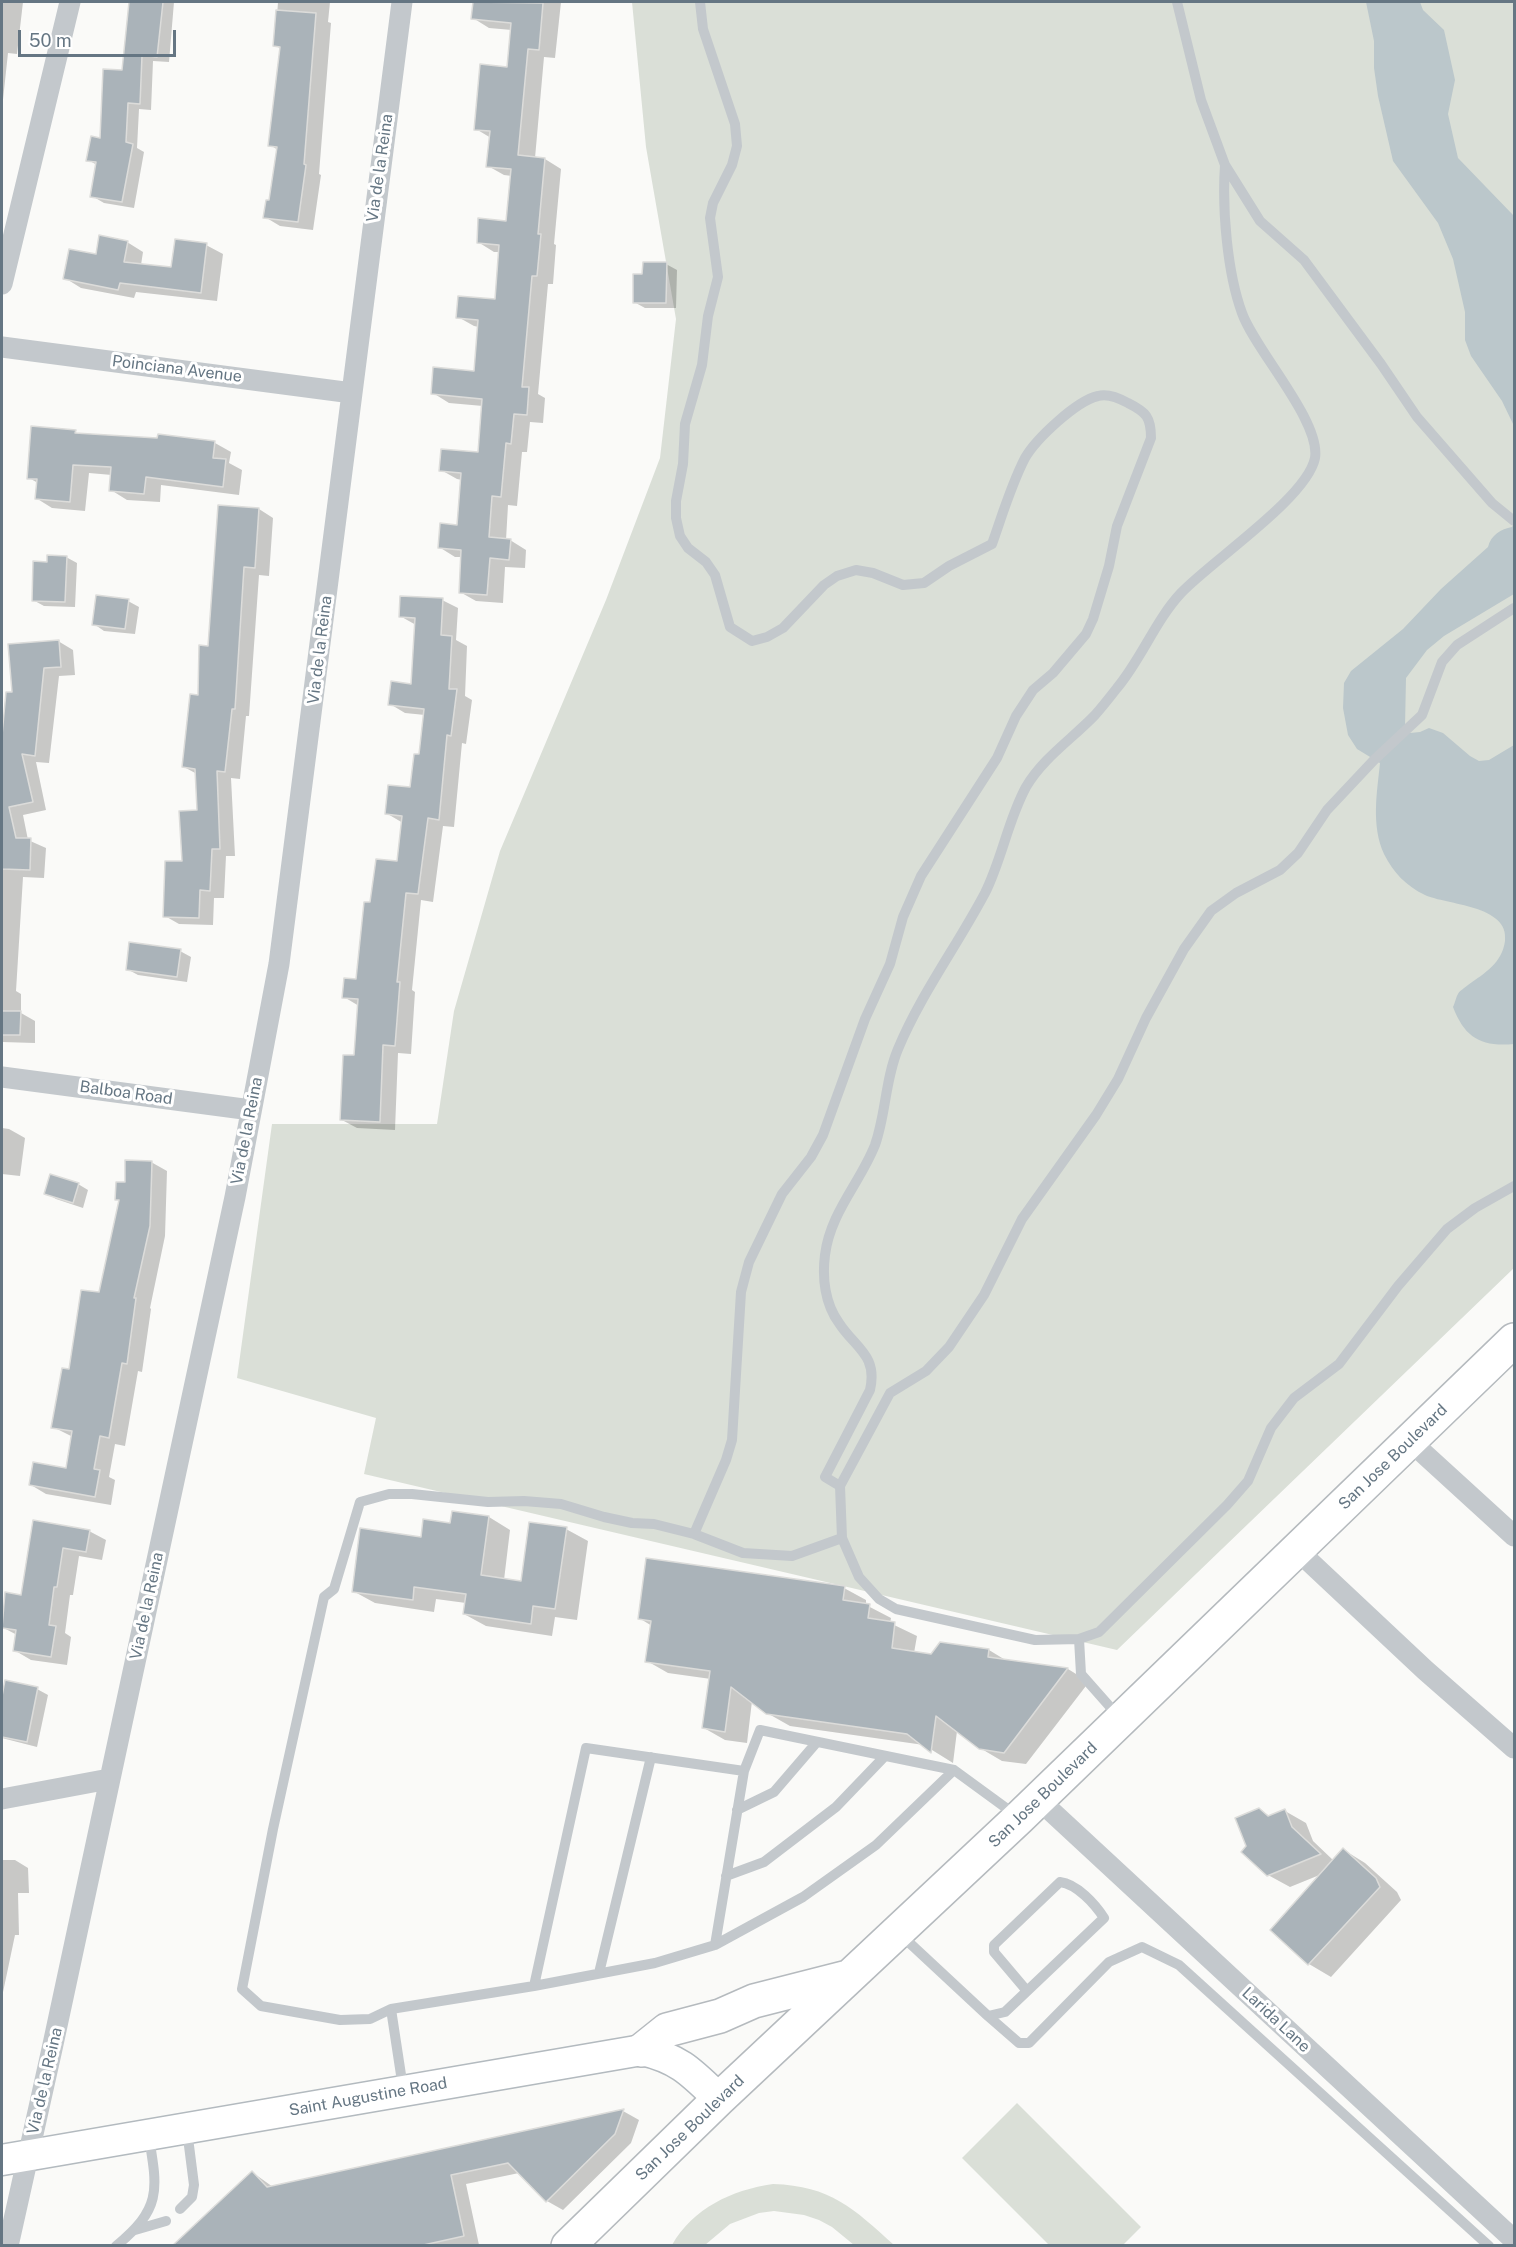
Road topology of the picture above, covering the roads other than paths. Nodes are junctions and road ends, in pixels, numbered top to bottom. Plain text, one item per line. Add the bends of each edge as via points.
1 (70, 2) edge
2 (402, 2) edge
3 (700, 2) edge
4 (1177, 2) edge
5 (1225, 165) junction
6 (2, 284) edge
7 (2, 347) edge
8 (352, 393) junction
9 (1514, 521) edge
10 (1515, 608) edge
11 (2, 1077) edge
12 (251, 1110) junction
13 (1515, 1186) edge
14 (1515, 1341) edge
15 (873, 1378) junction
16 (890, 1393) junction
17 (847, 1433) junction
18 (1410, 1441) junction
19 (864, 1442) junction
20 (840, 1486) junction
21 (694, 1534) junction
22 (1515, 1536) edge
23 (842, 1538) junction
24 (1296, 1549) junction
25 (1080, 1638) junction
26 (1120, 1719) junction
27 (817, 1742) junction
28 (1515, 1748) edge
29 (885, 1756) junction
30 (651, 1757) junction
31 (954, 1770) junction
32 (744, 1771) junction
33 (109, 1779) junction
34 (2, 1799) edge
35 (1029, 1809) junction
36 (737, 1810) junction
37 (726, 1876) junction
38 (898, 1933) junction
39 (715, 1945) junction
40 (599, 1973) junction
41 (853, 1976) junction
42 (534, 1986) junction
43 (1026, 1991) junction
44 (391, 2009) junction
45 (988, 2016) junction
46 (642, 2050) junction
47 (403, 2091) junction
48 (719, 2099) junction
49 (186, 2128) junction
50 (149, 2134) junction
51 (15, 2158) edge
52 (180, 2209) dead end
53 (166, 2221) dead end
54 (135, 2230) junction
55 (1515, 2240) edge
56 (8, 2246) edge
57 (116, 2246) edge
58 (568, 2246) edge
59 (1489, 2246) edge

1 - 6 street
2 - 8 street, Via de la Reina
3 - 21 lane via 703,29 735,124 737,146 710,218 718,277 702,364 685,424 676,518 684,542 715,575 730,627 752,641 767,637 783,628 837,576 856,570 903,585 924,583 992,544 1027,456 1057,422 1081,403 1099,395 1116,397 1143,410 1151,423 1151,438 1116,526 1086,634 1033,690 1016,716 998,758 921,876 823,1135 782,1194 748,1262 741,1292 732,1440
4 - 5 lane via 1201,100
5 - 9 lane via 1260,220 1304,260 1418,417 1492,503
5 - 15 lane via 1223,195 1242,315 1306,421 1315,444 1314,458 1307,476 1276,510 1183,591 1162,615 1120,684 1028,785 984,895 916,1011 888,1081 876,1143 844,1201 825,1252 824,1280 829,1304 839,1324 866,1356
7 - 8 street, Poinciana Avenue
8 - 12 street, Via de la Reina via 279,964
10 - 16 lane via 1457,645 1442,662 1422,715 1326,810 1298,853 1280,870 1211,911 1184,949 1096,1115 1022,1220 984,1295 949,1347 926,1371
11 - 12 street, Balboa Road
12 - 33 street, Via de la Reina
13 - 25 lane via 1447,1229 1339,1364 1294,1398 1270,1428 1248,1481 1227,1505 1099,1632
14 - 18 main road, San Jose Boulevard
15 - 16 lane
15 - 17 lane
16 - 19 lane
17 - 19 lane
17 - 20 lane via 825,1477
18 - 22 street
18 - 24 main road, San Jose Boulevard
19 - 20 lane
20 - 23 lane
21 - 23 lane via 743,1553 792,1556
21 - 44 lane via 604,1517 561,1504 412,1494 389,1494 360,1502 334,1589 324,1597 242,1989 261,2006 340,2020 370,2019
23 - 25 lane via 859,1577 879,1599 896,1609 1035,1640
24 - 26 main road, San Jose Boulevard
24 - 28 street
25 - 26 lane via 1081,1674
26 - 35 main road, San Jose Boulevard
27 - 29 lane
27 - 32 lane via 760,1730
27 - 36 lane via 774,1792
29 - 31 lane
29 - 37 lane via 836,1807 764,1862
30 - 32 lane
30 - 40 lane
30 - 42 lane via 586,1748
31 - 35 lane
31 - 39 lane via 867,1851 803,1897
32 - 36 lane
33 - 34 street
33 - 51 street, Via de la Reina via 52,2049
35 - 38 main road, San Jose Boulevard
35 - 55 street, Larida Lane
36 - 37 lane
37 - 39 lane
38 - 41 main road, San Jose Boulevard
38 - 45 lane
39 - 40 lane via 655,1963
40 - 42 lane
41 - 46 main road via 754,2001 720,2016 667,2030
41 - 48 main road, San Jose Boulevard
42 - 44 lane
43 - 43 lane via 1104,1918 1070,1883 1060,1882 994,1945 994,1952
43 - 45 lane via 1005,2012
44 - 47 lane
45 - 59 lane via 1019,2043 1029,2043 1109,1962 1142,1947 1179,1965
46 - 47 main road, Saint Augustine Road
46 - 48 main road, Saint Augustine Road via 665,2055
47 - 49 main road, Saint Augustine Road
48 - 58 main road, San Jose Boulevard
49 - 50 main road, Saint Augustine Road
49 - 52 lane via 194,2185 192,2197
50 - 51 main road, Saint Augustine Road
50 - 54 lane via 155,2196
51 - 56 street, Via de la Reina
53 - 54 lane
54 - 57 lane

